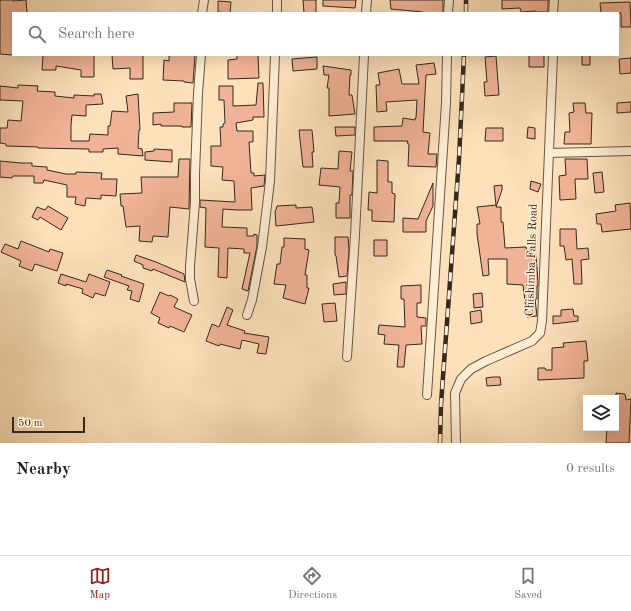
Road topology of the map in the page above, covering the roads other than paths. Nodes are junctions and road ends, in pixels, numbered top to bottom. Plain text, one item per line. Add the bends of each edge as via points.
1 (204, 0) edge
2 (277, 0) edge
3 (367, 0) edge
4 (448, 0) edge
5 (554, 0) edge
6 (202, 12) edge
7 (277, 12) edge
8 (366, 12) edge
9 (448, 12) edge
10 (553, 12) edge
11 (201, 56) edge
12 (275, 56) edge
13 (364, 56) edge
14 (447, 56) edge
15 (552, 56) edge
16 (631, 151) edge
17 (549, 154) junction
18 (194, 301) dead end
19 (247, 315) dead end
20 (347, 357) dead end
21 (427, 395) dead end
22 (456, 443) edge

1 - 6 street
2 - 7 street
3 - 8 street
4 - 9 street
5 - 10 street
11 - 18 street via 190,266
12 - 19 street via 270,181 262,247
13 - 20 street via 356,235
14 - 21 street
15 - 17 street, Chishimba Falls Road
16 - 17 street
17 - 22 street, Chishimba Falls Road via 540,333 532,341 471,368 461,379 455,394

